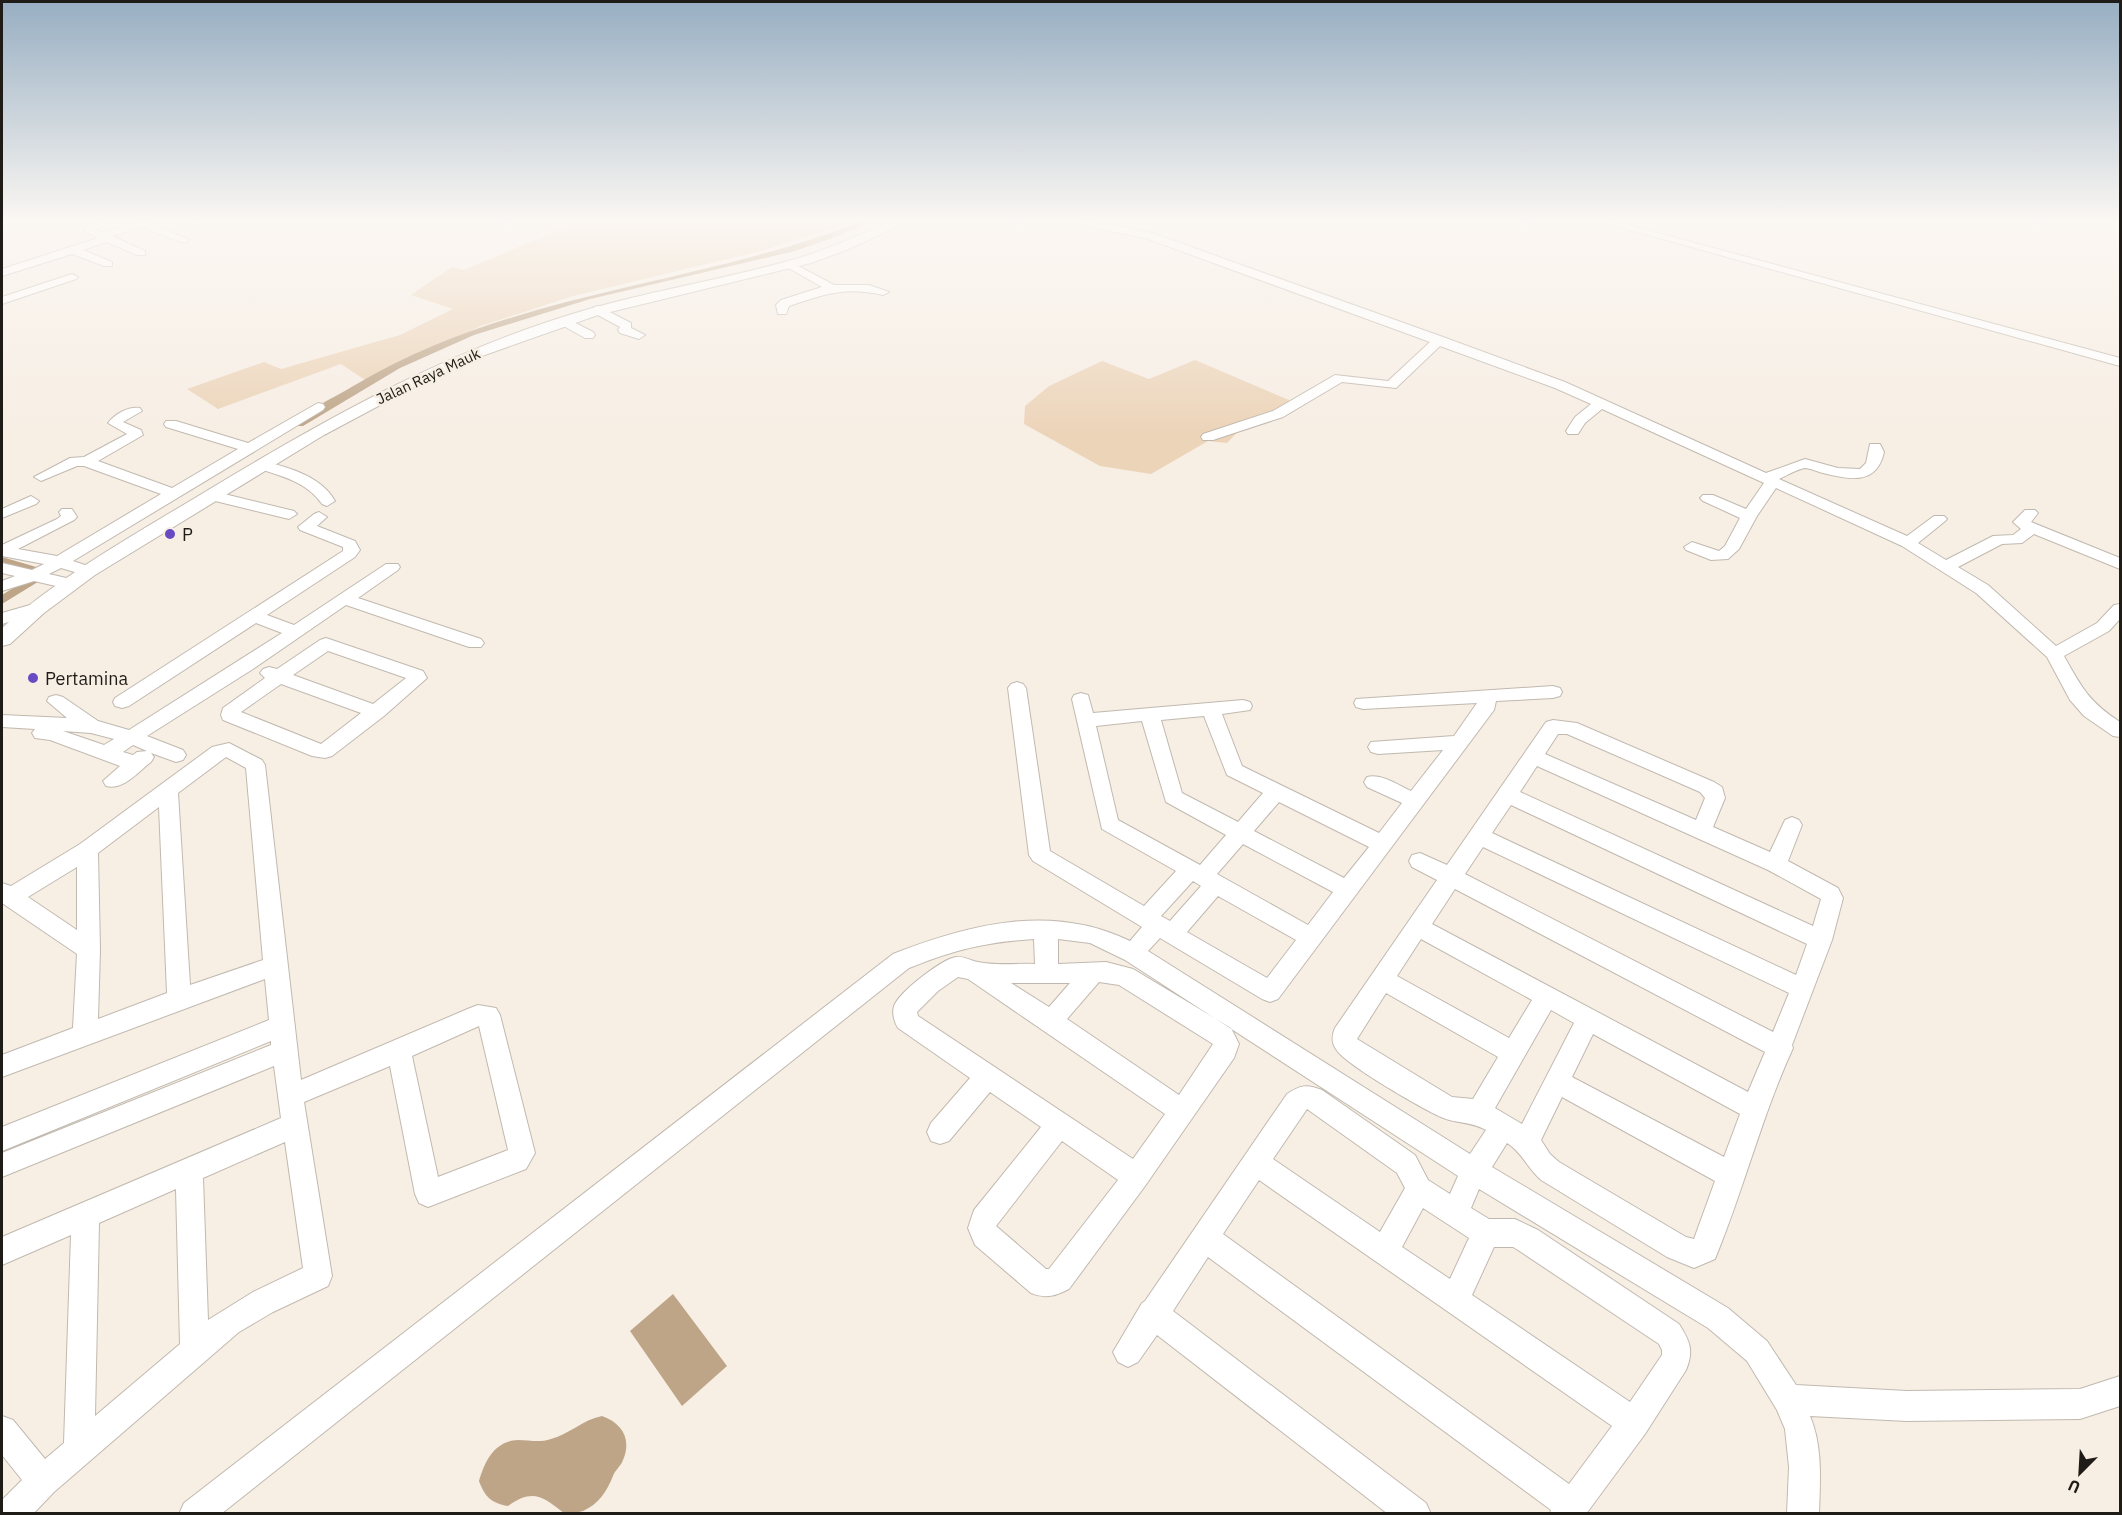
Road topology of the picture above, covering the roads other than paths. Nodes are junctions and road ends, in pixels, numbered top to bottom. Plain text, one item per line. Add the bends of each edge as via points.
1 (17, 291) edge
2 (27, 291) edge
3 (678, 291) edge
4 (823, 291) edge
5 (879, 291) edge
6 (1302, 291) edge
7 (1859, 291) edge
8 (883, 292) dead end
9 (3, 298) edge
10 (598, 310) junction
11 (782, 311) dead end
12 (564, 321) junction
13 (589, 335) dead end
14 (639, 335) dead end
15 (1439, 340) junction
16 (2121, 362) edge
17 (1601, 403) junction
18 (318, 407) dead end
19 (135, 411) dead end
20 (171, 424) dead end
21 (1573, 431) dead end
22 (1208, 436) dead end
23 (1875, 447) dead end
24 (251, 448) junction
25 (86, 462) junction
26 (262, 465) junction
27 (41, 477) dead end
28 (1769, 481) junction
29 (174, 494) junction
30 (212, 496) junction
31 (1708, 498) dead end
32 (31, 501) dead end
33 (327, 501) dead end
34 (67, 512) dead end
35 (2, 514) edge
36 (289, 514) dead end
37 (1749, 516) junction
38 (319, 517) dead end
39 (1939, 519) dead end
40 (1908, 543) junction
41 (1692, 547) dead end
42 (2, 551) edge
43 (57, 563) junction
44 (2121, 564) edge
45 (1947, 566) junction
46 (392, 567) dead end
47 (2, 568) edge
48 (84, 571) junction
49 (37, 575) junction
50 (64, 583) junction
51 (2, 586) edge
52 (344, 599) junction
53 (37, 608) junction
54 (2121, 609) edge
55 (254, 616) junction
56 (2, 619) edge
57 (296, 632) junction
58 (2, 639) edge
59 (475, 643) dead end
60 (2054, 654) junction
61 (247, 665) junction
62 (279, 676) junction
63 (1017, 688) dead end
64 (1553, 692) dead end
65 (1486, 695) junction
66 (1081, 699) dead end
67 (56, 701) dead end
68 (122, 702) dead end
69 (1363, 703) dead end
70 (377, 712) junction
71 (1150, 715) junction
72 (1086, 720) junction
73 (2, 721) edge
74 (91, 726) junction
75 (57, 729) junction
76 (2121, 731) edge
77 (2, 732) edge
78 (133, 738) junction
79 (1460, 742) junction
80 (1378, 747) dead end
81 (108, 752) junction
82 (1534, 757) junction
83 (136, 764) junction
84 (112, 781) dead end
85 (1374, 782) dead end
86 (168, 789) junction
87 (1277, 791) junction
88 (1508, 795) junction
89 (1415, 801) junction
90 (1792, 825) dead end
91 (1701, 831) junction
92 (1240, 832) junction
93 (1480, 836) junction
94 (1382, 844) junction
95 (87, 850) junction
96 (1420, 861) dead end
97 (1776, 864) junction
98 (1202, 877) junction
99 (1451, 878) junction
100 (1348, 890) junction
101 (6, 894) edge
102 (1159, 926) junction
103 (1418, 927) junction
104 (1047, 931) junction
105 (1312, 938) junction
106 (1821, 940) junction
107 (89, 950) junction
108 (1133, 953) junction
109 (274, 966) junction
110 (976, 972) junction
111 (1093, 973) junction
112 (1046, 974) junction
113 (1382, 979) junction
114 (1803, 989) junction
115 (1546, 997) junction
116 (179, 999) junction
117 (1588, 1019) junction
118 (1051, 1021) junction
119 (282, 1026) junction
120 (85, 1036) junction
121 (1781, 1048) junction
122 (399, 1051) junction
123 (284, 1052) junction
124 (1513, 1053) junction
125 (2, 1066) edge
126 (988, 1075) junction
127 (1556, 1081) junction
128 (290, 1096) junction
129 (1755, 1109) junction
130 (1181, 1111) junction
131 (1479, 1112) junction
132 (295, 1125) junction
133 (1059, 1125) junction
134 (1502, 1127) junction
135 (940, 1132) dead end
136 (2, 1139) edge
137 (1527, 1141) junction
138 (1256, 1163) junction
139 (2, 1166) edge
140 (189, 1171) junction
141 (1474, 1171) junction
142 (1731, 1175) junction
143 (1136, 1177) junction
144 (1419, 1189) junction
145 (1455, 1214) junction
146 (85, 1217) junction
147 (1486, 1233) junction
148 (1205, 1238) junction
149 (2, 1251) edge
150 (1384, 1251) junction
151 (1455, 1300) junction
152 (1152, 1313) junction
153 (195, 1351) junction
154 (1128, 1352) dead end
155 (2121, 1391) edge
156 (1788, 1400) junction
157 (1634, 1423) junction
158 (2, 1431) edge
159 (79, 1451) junction
160 (43, 1481) junction
161 (1569, 1510) edge
162 (9, 1514) edge
163 (195, 1514) edge
164 (1415, 1514) edge
165 (1803, 1514) edge

1 - 9 street
2 - 9 street
3 - 10 main road, Jalan Raya Mauk
4 - 11 street via 783,304
5 - 8 street
6 - 15 street
7 - 16 street
10 - 12 main road, Jalan Raya Mauk
10 - 14 street via 627,326 624,330
12 - 13 street
12 - 26 main road, Jalan Raya Mauk via 423,376
15 - 17 street
15 - 22 street via 1391,385 1340,378 1278,414
17 - 21 street
17 - 28 street
18 - 24 street
19 - 25 street via 115,423 136,435
20 - 24 street
23 - 28 street via 1872,467 1867,471 1829,472 1805,463
24 - 29 street
25 - 27 street via 71,462
25 - 29 street
26 - 30 main road, Jalan Raya Mauk
26 - 33 street via 303,479 326,495
28 - 37 street
28 - 40 street
29 - 43 street
30 - 36 street
30 - 48 main road, Jalan Raya Mauk
31 - 37 street
32 - 35 street
34 - 42 street via 69,517 62,522
37 - 41 street via 1731,549 1722,556
38 - 55 street via 306,527 349,544 352,550
39 - 40 street
40 - 45 street
42 - 43 street
43 - 48 street
43 - 49 street
44 - 45 street via 2032,520 2016,540 1999,539
45 - 60 street via 1982,589
46 - 52 street
47 - 49 street
48 - 50 main road, Jalan Raya Mauk
49 - 50 street
49 - 51 street
50 - 53 main road, Jalan Raya Mauk
52 - 57 street
52 - 59 street
53 - 56 street
53 - 58 main road, Jalan Raya Mauk
54 - 60 street via 2103,627
55 - 57 street
55 - 68 street
57 - 61 street
60 - 76 street via 2076,696 2091,712
61 - 62 street
61 - 78 street
62 - 70 street
62 - 70 street via 326,644 417,675 416,682
62 - 70 street via 230,715 319,751 330,749
63 - 102 street via 1040,855
64 - 65 street
65 - 69 street
65 - 79 street via 1487,706
66 - 72 street
67 - 74 street
71 - 72 street
71 - 87 street via 1227,708 1234,770
71 - 92 street via 1173,797
72 - 98 street via 1109,824
73 - 75 street
74 - 75 street
74 - 78 street
75 - 77 street
75 - 81 street
78 - 81 street
78 - 83 street via 167,751
79 - 80 street
79 - 89 street
81 - 83 street
82 - 88 street
82 - 91 street
82 - 91 street via 1553,727 1561,726 1707,787 1715,798
83 - 84 street
85 - 89 street
86 - 95 street
86 - 109 street via 225,750 255,765
86 - 116 street
87 - 92 street
87 - 94 street
88 - 93 street
88 - 106 street
89 - 94 street
90 - 97 street
91 - 97 street
92 - 98 street
92 - 100 street
93 - 99 street
93 - 114 street
94 - 100 street
95 - 101 street
95 - 107 street
96 - 99 street
97 - 106 street via 1830,894
98 - 102 street
98 - 102 street
98 - 105 street
99 - 103 street
99 - 121 street
100 - 105 street
101 - 107 street
102 - 105 street via 1270,992
102 - 108 street
103 - 113 street
103 - 115 street
104 - 108 street via 1077,931
104 - 112 street
104 - 163 street via 957,940 901,961
106 - 114 street
107 - 120 street
108 - 141 street
109 - 116 street
109 - 119 street
110 - 112 street
110 - 118 street
110 - 126 street via 954,967 930,984 905,1008 904,1015 906,1021
111 - 112 street
111 - 118 street
111 - 130 street via 1125,976 1222,1036 1227,1044 1225,1050
113 - 124 street
113 - 131 street via 1344,1035 1345,1043 1352,1051 1448,1108
114 - 121 street
115 - 117 street
115 - 124 street
116 - 120 street
117 - 127 street
117 - 129 street
118 - 130 street
119 - 123 street
119 - 136 street
120 - 125 street
121 - 129 street
122 - 122 street via 478,1015 488,1015 521,1156 428,1194
122 - 128 street
123 - 128 street
123 - 139 street
124 - 131 street
126 - 133 street
126 - 135 street
127 - 137 street
127 - 142 street
128 - 132 street
129 - 142 street
130 - 143 street
131 - 134 street
132 - 140 street
132 - 153 street via 318,1276 229,1322
133 - 143 street
133 - 143 street via 984,1220 982,1228 985,1235 1041,1283 1059,1279
134 - 137 street
134 - 141 street
137 - 142 street via 1540,1163 1550,1171 1694,1254 1706,1249
138 - 144 street via 1296,1102 1305,1095 1406,1164
138 - 148 street
138 - 150 street
140 - 146 street
140 - 153 street
141 - 145 street
141 - 156 street via 1718,1318 1757,1351
144 - 145 street
144 - 150 street
145 - 147 street
146 - 149 street
146 - 159 street
147 - 151 street
147 - 157 street via 1515,1233 1528,1240 1669,1334 1677,1347 1676,1360
148 - 152 street
148 - 161 street
150 - 151 street
151 - 157 street
152 - 154 street
152 - 164 street
153 - 159 street
155 - 156 street via 2080,1404 1854,1405
156 - 165 street via 1800,1429 1805,1467
157 - 161 street
158 - 160 street
159 - 160 street
160 - 162 street

